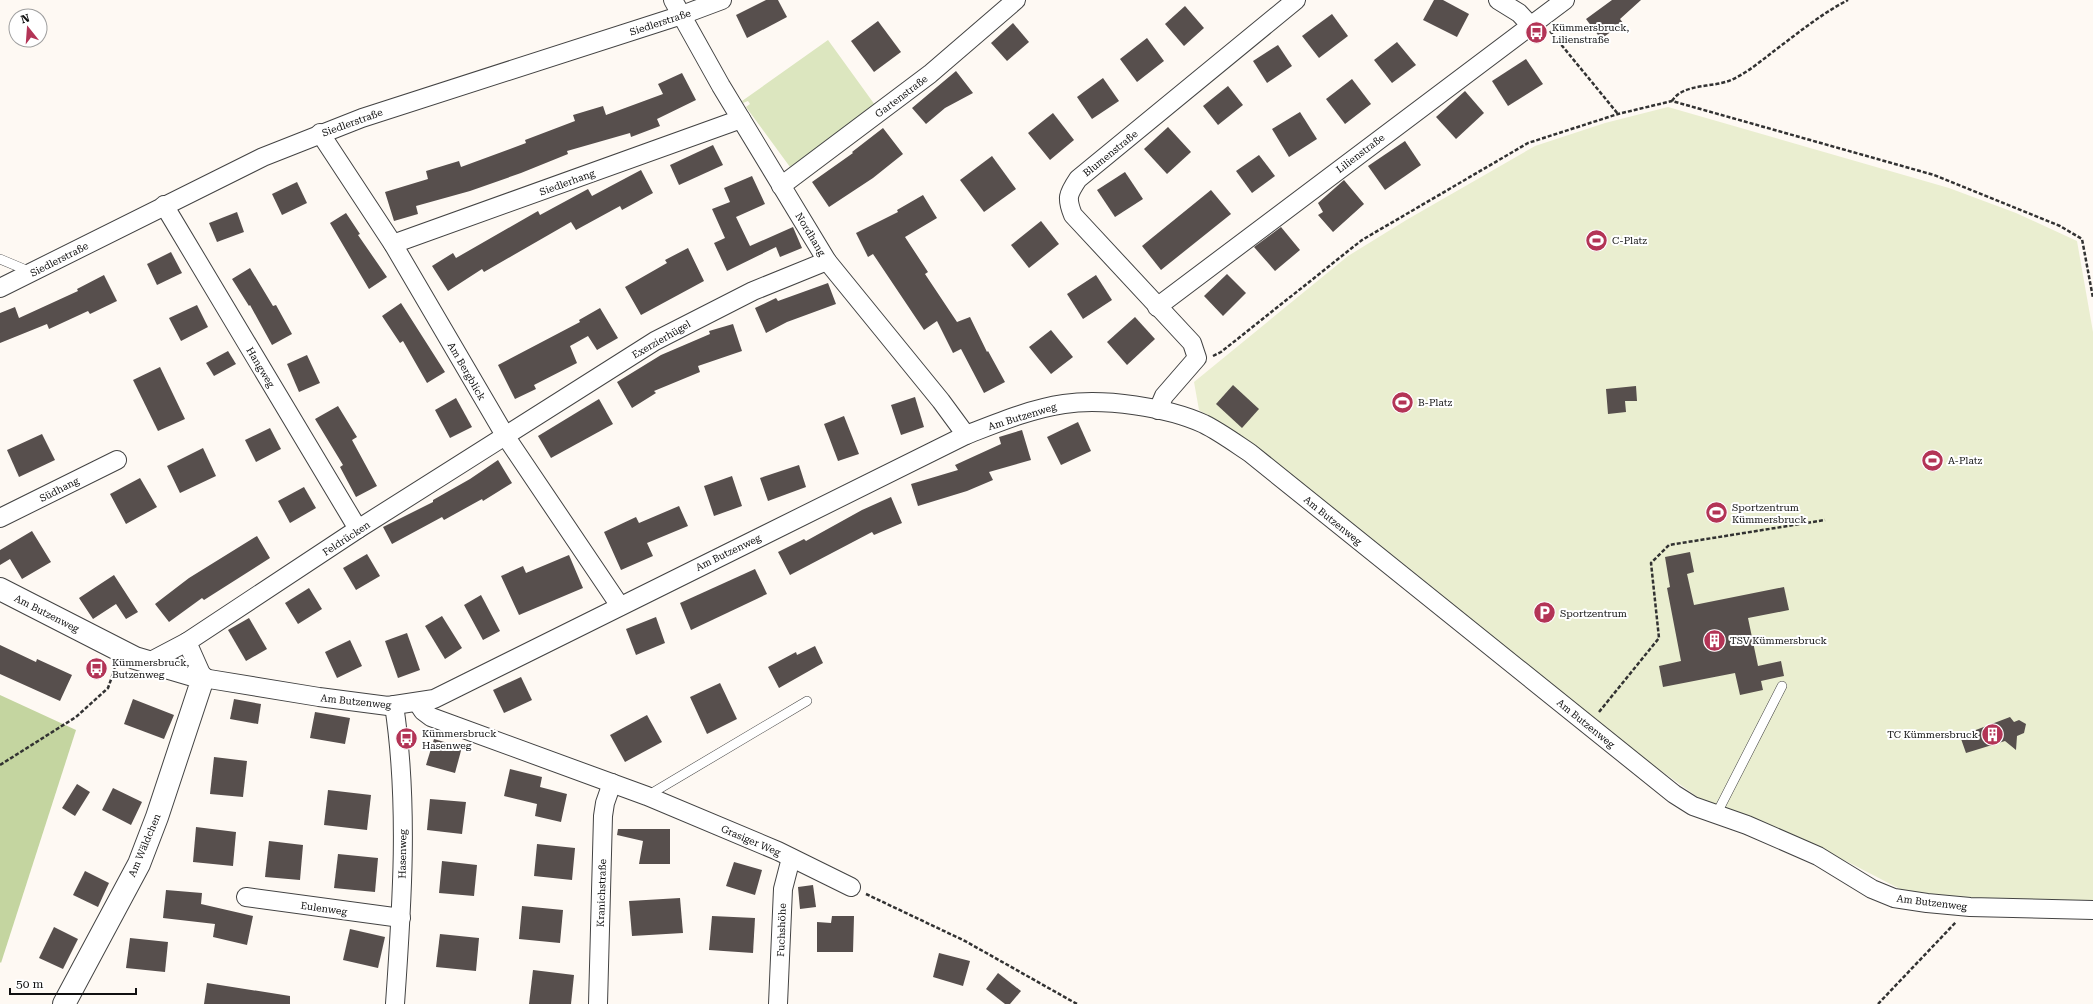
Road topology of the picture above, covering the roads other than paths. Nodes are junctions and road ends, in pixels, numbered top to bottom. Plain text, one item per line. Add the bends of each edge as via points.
1 (673, 0) edge
2 (722, 0) edge
3 (1016, 0) edge
4 (1296, 0) edge
5 (1498, 0) edge
6 (1565, 0) edge
7 (682, 15) junction
8 (1536, 23) junction
9 (741, 119) junction
10 (320, 134) junction
11 (781, 186) junction
12 (164, 205) junction
13 (393, 244) junction
14 (0, 259) edge
15 (827, 261) junction
16 (33, 273) junction
17 (0, 288) edge
18 (1157, 307) junction
19 (1158, 410) junction
20 (966, 435) junction
21 (506, 437) junction
22 (117, 460) dead end
23 (0, 518) edge
24 (358, 529) junction
25 (0, 588) edge
26 (620, 606) junction
27 (187, 642) junction
28 (149, 662) junction
29 (204, 678) junction
30 (1782, 686) dead end
31 (806, 701) dead end
32 (417, 702) junction
33 (394, 705) junction
34 (612, 783) junction
35 (647, 796) junction
36 (1716, 815) junction
37 (791, 858) junction
38 (851, 887) road end
39 (246, 897) dead end
40 (2093, 910) edge
41 (401, 918) junction
42 (64, 1004) edge
43 (395, 1004) edge
44 (598, 1004) edge
45 (778, 1004) edge

1 - 7 street, Nordhang
2 - 7 street, Siedlerstraße
3 - 11 street, Gartenstraße via 930,74
4 - 18 street, Blumenstraße via 1078,179 1069,192 1068,203 1073,215
5 - 8 street
6 - 8 street, Lilienstraße
7 - 9 street, Nordhang
7 - 10 street, Siedlerstraße via 362,118
8 - 18 street, Lilienstraße
9 - 11 street, Nordhang
9 - 13 street, Siedlerhang
10 - 12 street, Siedlerstraße via 263,157
10 - 13 street, Am Bergblick
11 - 15 street, Nordhang
12 - 16 street, Siedlerstraße
12 - 24 street, Hangweg
13 - 21 street, Am Bergblick
14 - 16 lane
15 - 20 street, Nordhang via 941,400
15 - 21 street, Exerzierhügel via 753,291 655,341
16 - 17 street, Siedlerstraße
18 - 19 street, Blumenstraße via 1192,343 1197,358 1164,396
19 - 20 street, Am Butzenweg via 1122,403 1064,404 1035,410
19 - 36 street, Am Butzenweg via 1203,424 1250,453 1674,794 1693,806
20 - 26 street, Am Butzenweg
21 - 24 street, Feldrücken
21 - 26 street, Am Bergblick
22 - 23 street, Südhang
24 - 27 street, Feldrücken
25 - 28 street, Am Butzenweg via 135,658
26 - 32 street, Am Butzenweg via 434,699
27 - 28 street, Feldrücken
27 - 29 street
28 - 29 street, Am Butzenweg
29 - 33 street, Am Butzenweg via 318,697
29 - 42 street, Am Wäldchen via 139,864
30 - 36 lane
31 - 35 lane
32 - 33 street, Am Butzenweg
32 - 34 street, Grasiger Weg via 430,718
33 - 41 street, Hasenweg via 403,788
34 - 35 street, Grasiger Weg
34 - 44 street, Kranichstraße via 603,816
35 - 37 street, Grasiger Weg
36 - 40 street, Am Butzenweg via 1748,825 1812,853 1872,889 1894,898 1970,907
37 - 38 street, Grasiger Weg
37 - 45 street, Fuchshöhe via 783,889
39 - 41 street, Eulenweg
41 - 43 street, Hasenweg

